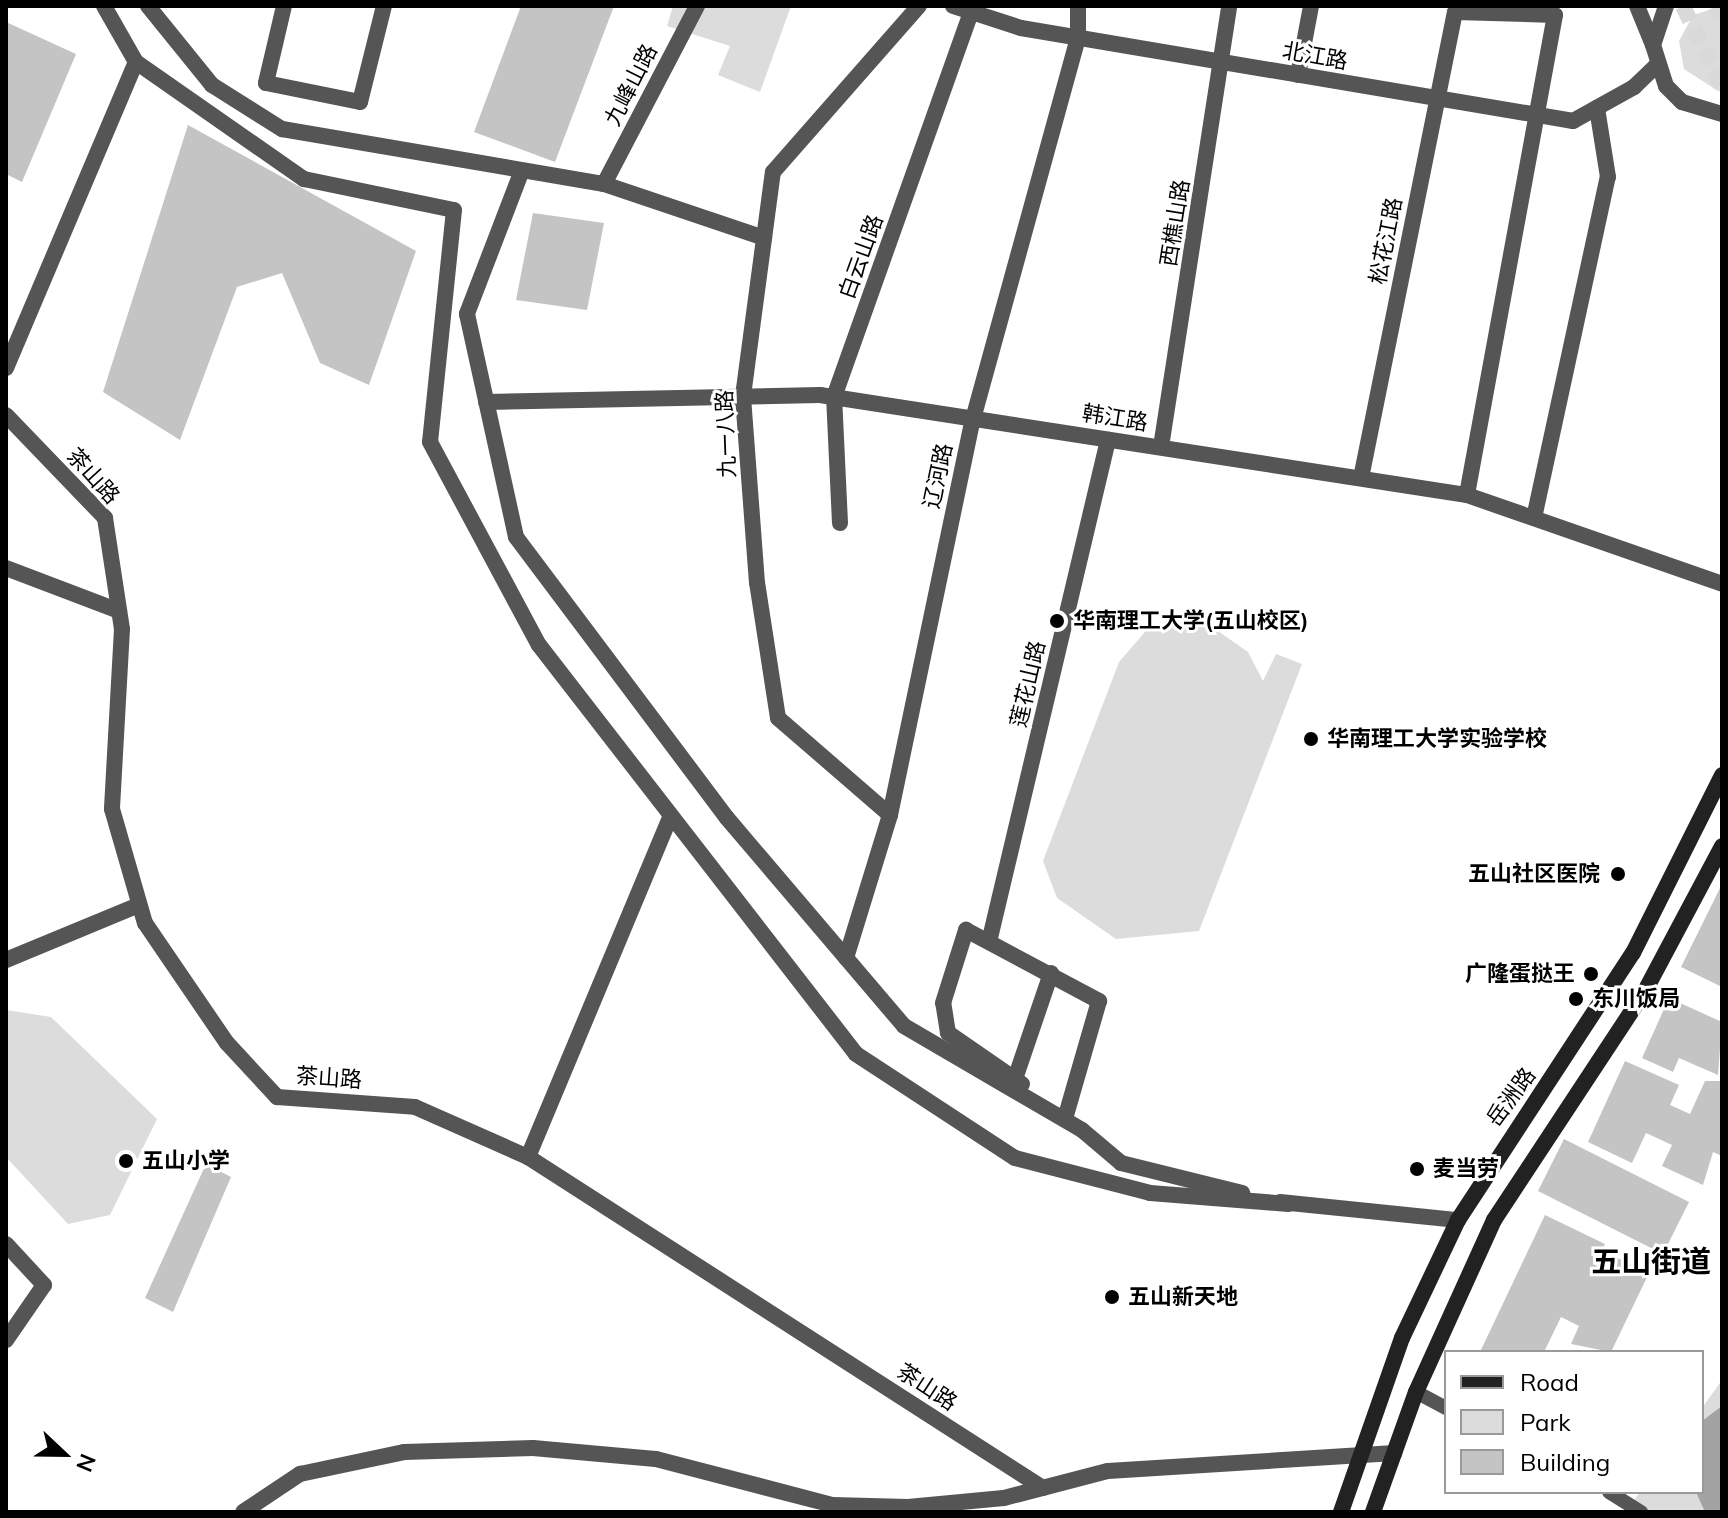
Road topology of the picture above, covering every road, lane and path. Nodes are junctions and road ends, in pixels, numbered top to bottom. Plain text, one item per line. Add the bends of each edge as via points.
1 (104, 6) edge
2 (148, 6) edge
3 (284, 6) edge
4 (384, 6) edge
5 (697, 6) edge
6 (919, 6) edge
7 (953, 6) edge
8 (1078, 6) edge
9 (1229, 6) edge
10 (1311, 6) edge
11 (1637, 6) edge
12 (1666, 6) edge
13 (971, 12) junction
14 (1078, 38) junction
15 (1653, 45) junction
16 (136, 62) junction
17 (1223, 62) junction
18 (1656, 66) junction
19 (1298, 75) junction
20 (1438, 99) junction
21 (1597, 108) junction
22 (1722, 114) edge
23 (1537, 115) junction
24 (521, 173) junction
25 (604, 184) junction
26 (764, 238) junction
27 (6, 368) edge
28 (743, 396) junction
29 (834, 397) junction
30 (486, 402) junction
31 (6, 415) edge
32 (973, 419) junction
33 (1108, 440) junction
34 (1161, 447) junction
35 (1361, 478) junction
36 (1467, 495) junction
37 (1534, 518) junction
38 (840, 523) dead end
39 (6, 568) edge
40 (1722, 584) edge
41 (119, 611) junction
42 (1722, 775) edge
43 (890, 815) junction
44 (670, 818) junction
45 (1722, 846) edge
46 (139, 905) junction
47 (990, 938) junction
48 (846, 958) junction
49 (6, 960) edge
50 (1051, 973) junction
51 (1015, 1079) junction
52 (1066, 1115) junction
53 (1082, 1130) junction
54 (528, 1157) junction
55 (1289, 1204) junction
56 (1458, 1220) junction
57 (6, 1244) edge
58 (6, 1340) edge
59 (1416, 1392) junction
60 (1444, 1407) edge
61 (1394, 1453) junction
62 (1357, 1455) junction
63 (1043, 1488) junction
64 (1379, 1493) junction
65 (1612, 1494) edge
66 (869, 1509) edge
67 (243, 1512) edge
68 (1341, 1512) edge
69 (1373, 1512) edge
70 (1387, 1512) edge
71 (1641, 1512) edge

1 - 16 street
2 - 24 street via 212,85 282,129
3 - 4 street via 266,83 360,102
5 - 25 street, 九峰山路
6 - 26 street, 九一八路 via 773,172
7 - 13 street, 北江路
8 - 14 street, 辽河路
9 - 17 street, 西樵山路
10 - 19 street
11 - 15 street
12 - 15 street
13 - 14 street, 北江路
13 - 29 street, 白云山路
14 - 17 street, 北江路
14 - 32 street, 辽河路
15 - 18 street
16 - 27 street
16 - 44 street via 304,179 454,210 430,442 539,645
17 - 19 street, 北江路
17 - 34 street, 西樵山路
18 - 21 street, 北江路
18 - 22 street via 1682,102
19 - 20 street, 北江路
20 - 23 street, 北江路
20 - 23 street, 松花江路 via 1455,12 1555,15
20 - 35 street, 松花江路
21 - 23 street, 北江路 via 1573,121
21 - 37 street via 1608,177
23 - 36 street
24 - 25 street
24 - 30 street via 467,314
25 - 26 street
26 - 28 street, 九一八路
28 - 29 street, 韩江路
28 - 30 street, 韩江路
28 - 43 street, 九一八路 via 757,583 778,718
29 - 32 street, 韩江路
29 - 38 street, 白云山路
30 - 48 street via 516,537 727,818
31 - 41 street, 茶山路 via 105,518
32 - 33 street, 韩江路
32 - 43 street, 辽河路
33 - 34 street, 韩江路
33 - 47 street, 莲花山路
34 - 35 street, 韩江路
35 - 36 street, 韩江路
36 - 37 street, 韩江路
37 - 40 street, 韩江路
39 - 41 street
41 - 46 street, 茶山路 via 112,809
42 - 56 main road, 岳洲路 via 1633,953
43 - 48 street, 辽河路
44 - 54 street
44 - 55 street via 856,1054 1015,1158 1150,1193
45 - 59 main road via 1645,991 1506,1198
46 - 49 street
46 - 54 street, 茶山路 via 145,923 227,1043 277,1097 415,1107
47 - 50 street
47 - 51 street via 966,930 943,1003 948,1033
48 - 53 street via 904,1026
50 - 51 street
50 - 52 street via 1099,1001
51 - 52 street
52 - 53 street
53 - 55 street via 1121,1163
54 - 63 street, 茶山路
55 - 56 street
56 - 62 main road, 岳洲路
57 - 58 street via 44,1285
59 - 60 lane
59 - 61 main road
61 - 62 street
61 - 64 main road
62 - 63 street via 1108,1471
62 - 68 main road, 岳洲路
63 - 66 street via 1004,1498
64 - 69 main road
64 - 70 main road
65 - 71 lane
66 - 67 street via 832,1505 656,1459 533,1448 404,1452 300,1474

